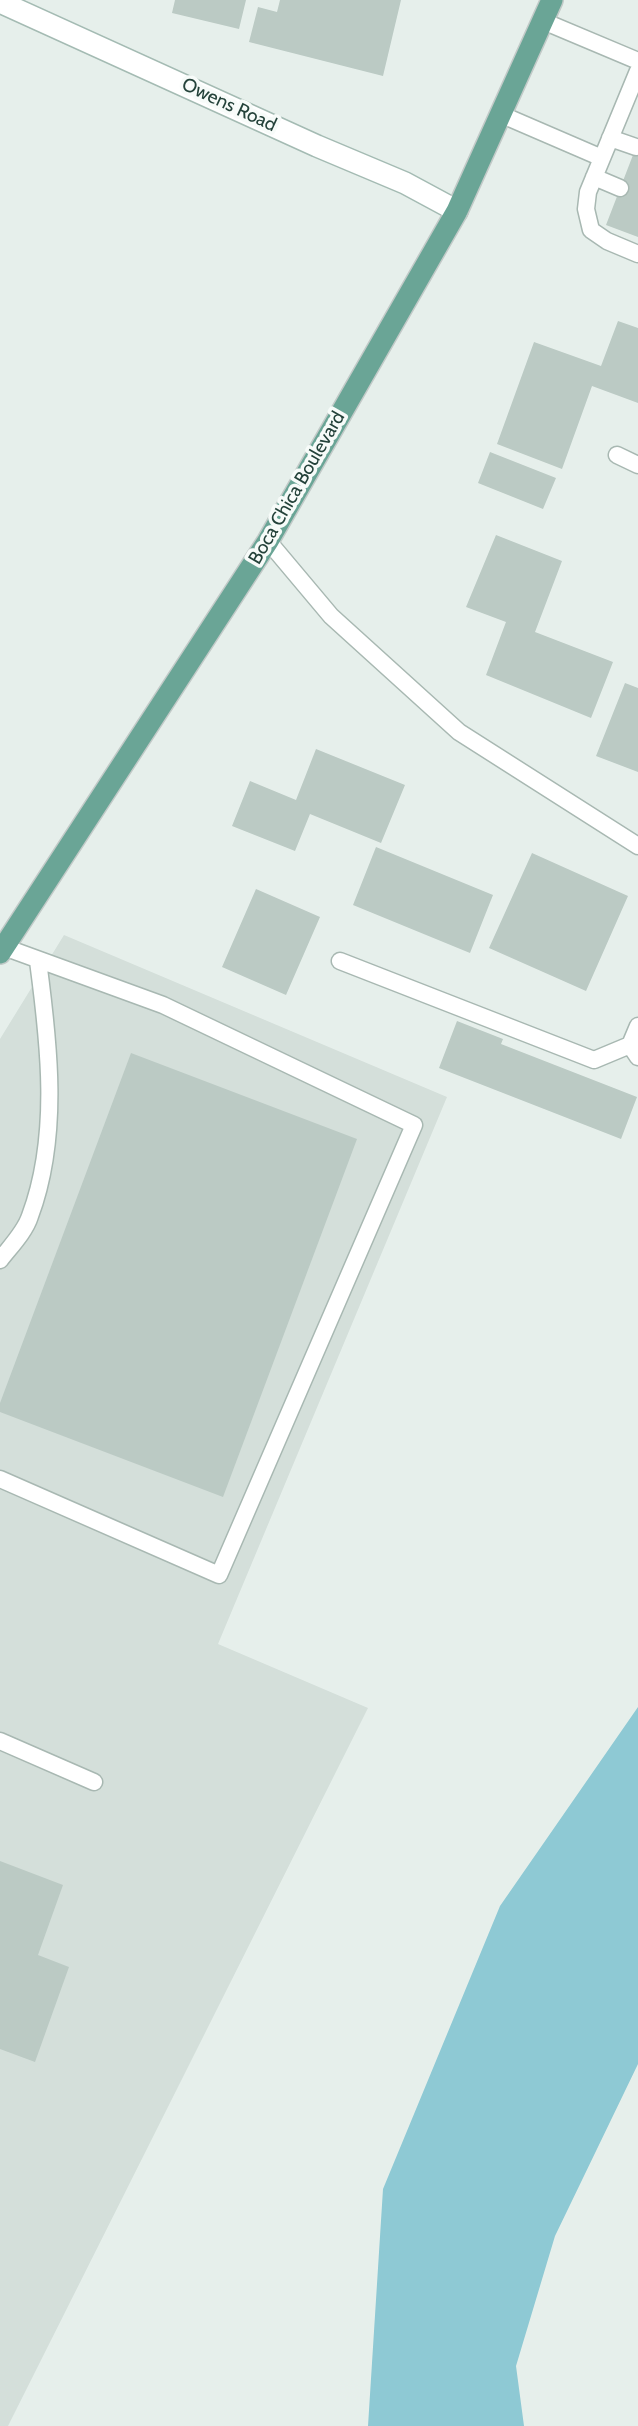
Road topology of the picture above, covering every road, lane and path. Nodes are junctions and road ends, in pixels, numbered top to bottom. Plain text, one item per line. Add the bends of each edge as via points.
1 (552, 0) edge
2 (0, 2) edge
3 (543, 21) junction
4 (638, 61) edge
5 (638, 71) edge
6 (632, 102) edge
7 (500, 114) junction
8 (610, 138) junction
9 (636, 147) dead end
10 (602, 158) junction
11 (594, 177) junction
12 (620, 188) dead end
13 (457, 211) junction
14 (638, 254) edge
15 (617, 455) dead end
16 (638, 465) edge
17 (268, 541) junction
18 (638, 846) edge
19 (2, 950) edge
20 (38, 961) junction
21 (340, 961) dead end
22 (638, 1026) edge
23 (634, 1051) edge
24 (0, 1261) edge
25 (0, 1479) edge
26 (0, 1741) edge
27 (94, 1782) dead end

1 - 3 main road, Boca Chica Boulevard
2 - 13 street, Owens Road via 405,183
3 - 4 lane
3 - 7 main road, Boca Chica Boulevard
5 - 6 lane
6 - 8 lane
7 - 10 lane
7 - 13 main road, Boca Chica Boulevard
8 - 9 lane
8 - 10 lane
10 - 11 lane
11 - 12 lane
11 - 14 lane via 586,209 591,230
13 - 17 main road, Boca Chica Boulevard
15 - 16 lane
17 - 18 lane via 331,617 459,732
17 - 19 main road, Boca Chica Boulevard
19 - 20 lane
20 - 24 lane via 46,1023 46,1157 30,1219
20 - 25 lane via 163,1005 414,1125 219,1575
21 - 23 lane via 594,1059
22 - 23 lane
26 - 27 lane

